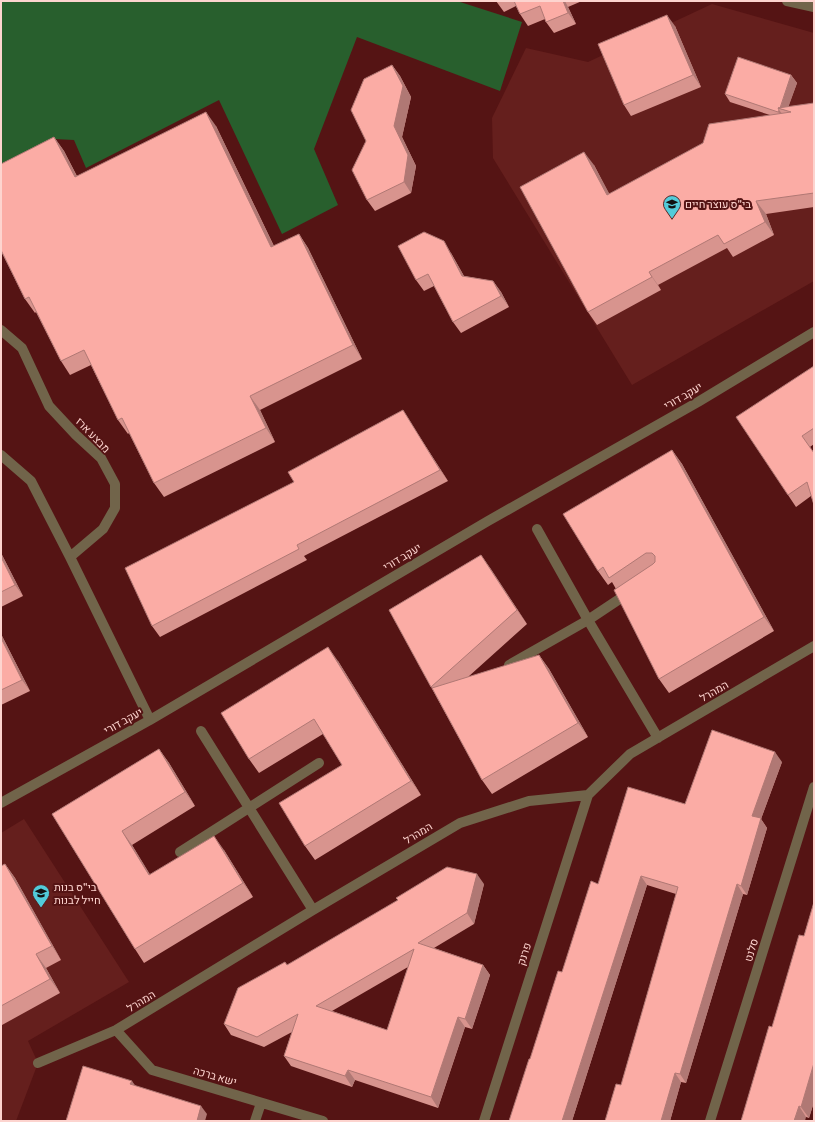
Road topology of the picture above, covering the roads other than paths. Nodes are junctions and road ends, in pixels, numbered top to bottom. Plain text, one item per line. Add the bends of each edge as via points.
1 (787, 1) edge
2 (814, 7) edge
3 (1, 330) edge
4 (814, 332) edge
5 (1, 455) edge
6 (537, 529) dead end
7 (70, 557) junction
8 (640, 586) edge
9 (588, 620) junction
10 (814, 646) edge
11 (509, 665) edge
12 (150, 720) junction
13 (201, 731) dead end
14 (658, 738) junction
15 (319, 763) dead end
16 (814, 787) edge
17 (588, 795) junction
18 (1, 803) edge
19 (250, 807) junction
20 (180, 852) dead end
21 (313, 910) junction
22 (116, 1030) junction
23 (38, 1063) dead end
24 (262, 1102) junction
25 (255, 1121) edge
26 (323, 1121) edge
27 (484, 1121) edge
28 (710, 1121) edge

1 - 2 street
3 - 7 street, מבצע ארז via 22,348 49,406 100,458 115,484 115,508 103,529
4 - 12 street, יעקב דורי via 698,402 488,520
5 - 7 street via 31,481
6 - 9 street
7 - 12 street
8 - 9 street
9 - 11 street
9 - 14 street
10 - 14 street, המהרל
12 - 18 street, יעקב דורי
13 - 19 street
14 - 17 street, המהרל via 630,754
15 - 19 street
16 - 28 street, סלנט
17 - 21 street, המהרל via 530,801 460,823
17 - 27 street, פרנק
19 - 20 street
19 - 21 street
21 - 22 street, המהרל
22 - 23 street, המהרל
22 - 24 street, ישא ברכה via 152,1070
24 - 25 street
24 - 26 street, ישא ברכה

